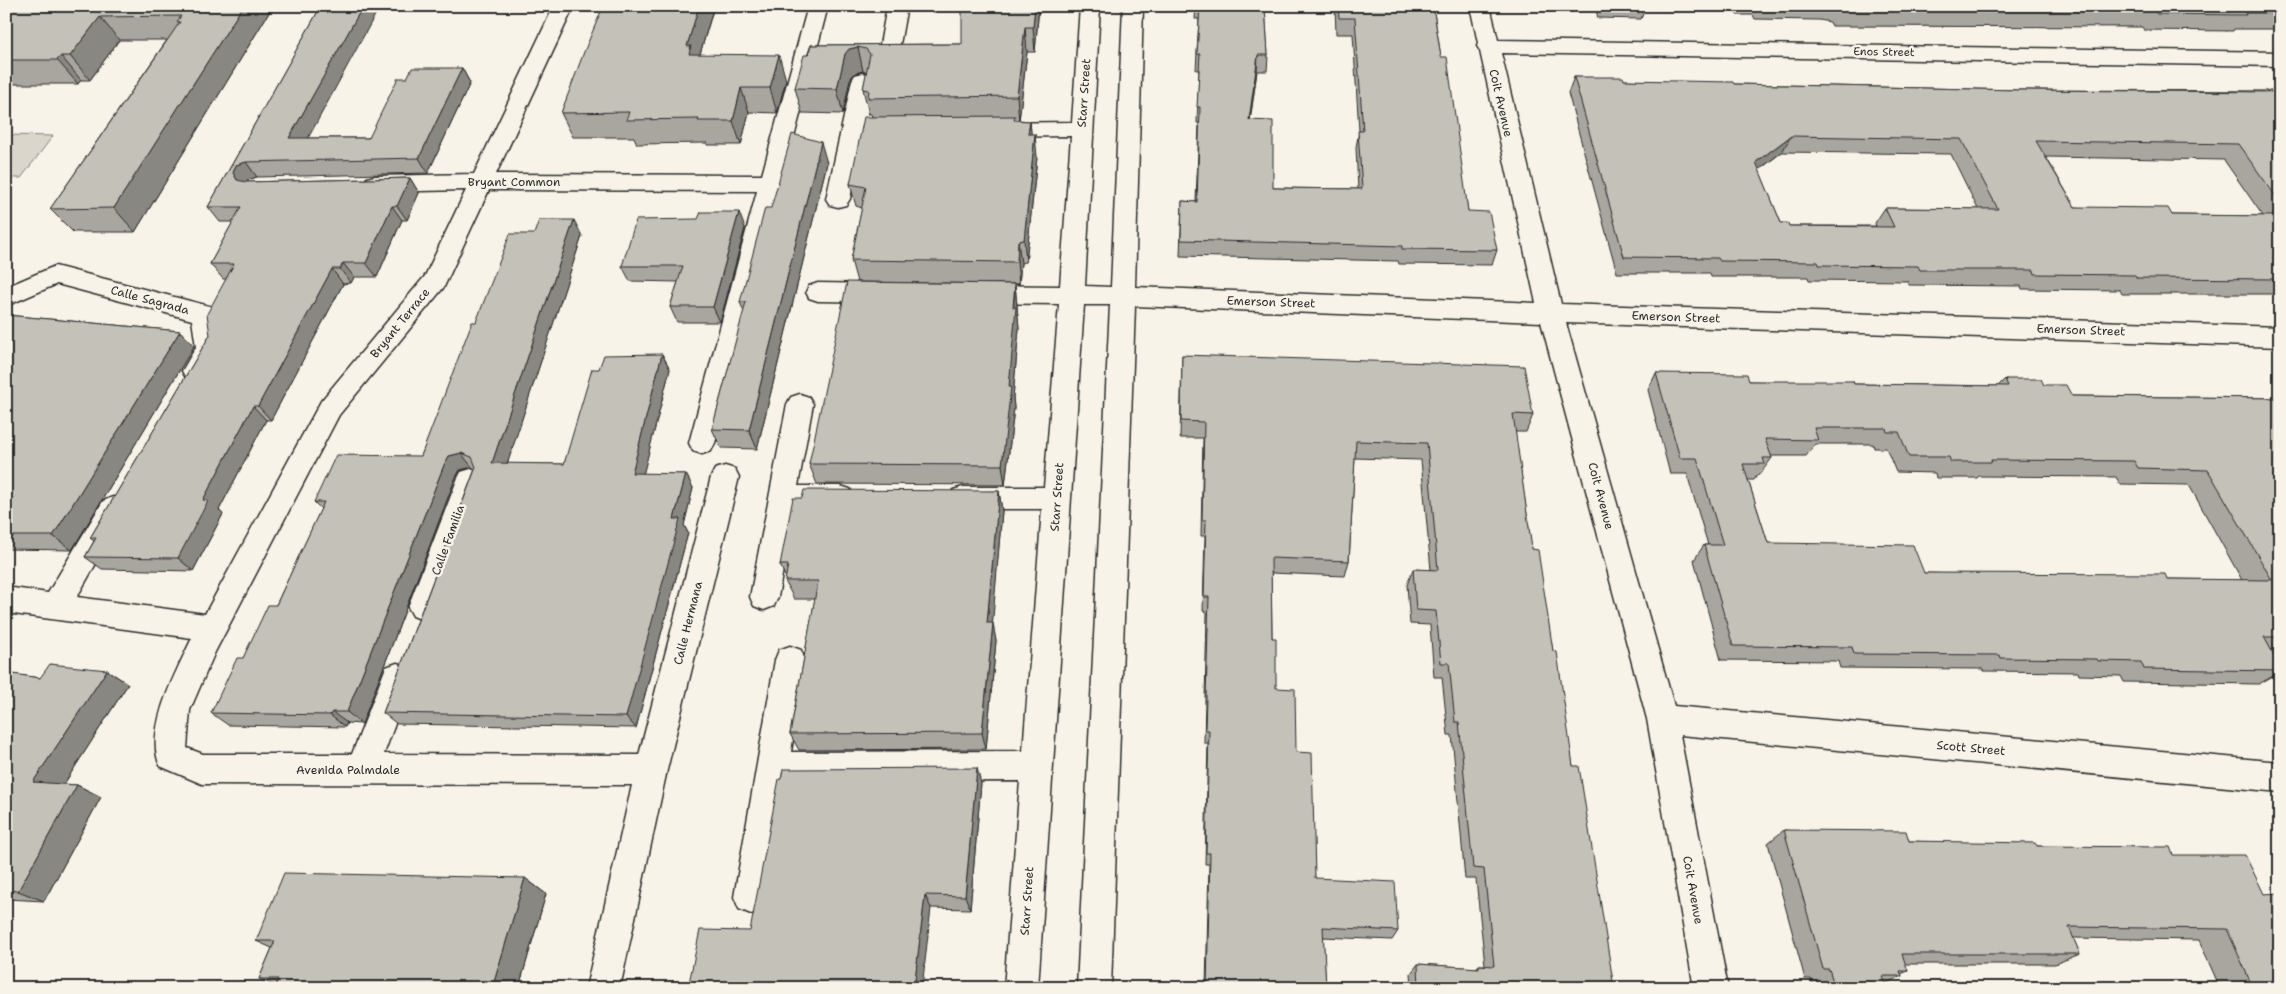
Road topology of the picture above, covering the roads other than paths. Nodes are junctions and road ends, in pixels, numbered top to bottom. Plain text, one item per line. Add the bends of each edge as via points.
1 (564, 6) edge
2 (818, 6) edge
3 (897, 6) edge
4 (1090, 6) edge
5 (1133, 6) edge
6 (1480, 6) edge
7 (1487, 46) junction
8 (889, 50) edge
9 (2280, 58) edge
10 (863, 80) edge
11 (1082, 129) junction
12 (976, 130) edge
13 (919, 131) edge
14 (852, 132) junction
15 (483, 182) junction
16 (771, 183) junction
17 (356, 185) edge
18 (838, 199) dead end
19 (818, 292) dead end
20 (906, 293) edge
21 (955, 294) edge
22 (1072, 295) junction
23 (1123, 296) junction
24 (6, 297) edge
25 (1550, 313) junction
26 (2280, 337) edge
27 (183, 391) edge
28 (800, 404) dead end
29 (702, 443) dead end
30 (725, 477) dead end
31 (470, 480) edge
32 (127, 485) edge
33 (783, 497) junction
34 (861, 497) edge
35 (939, 498) edge
36 (1057, 498) junction
37 (764, 597) dead end
38 (6, 600) edge
39 (55, 607) junction
40 (214, 628) junction
41 (790, 660) dead end
42 (1662, 719) junction
43 (1037, 766) junction
44 (772, 767) junction
45 (362, 770) junction
46 (651, 770) junction
47 (2280, 777) edge
48 (751, 897) dead end
49 (602, 988) edge
50 (1021, 988) edge
51 (1094, 988) edge
52 (1710, 988) edge

1 - 15 street, Bryant Terrace
2 - 16 street
3 - 8 street
4 - 11 street, Starr Street
5 - 23 street
6 - 7 street, Coit Avenue
7 - 9 street, Enos Street
7 - 25 street, Coit Avenue
10 - 14 street
11 - 12 street
11 - 22 street, Starr Street
13 - 14 street
14 - 18 street
15 - 16 street, Bryant Common
15 - 17 street, Bryant Common
15 - 40 street, Bryant Terrace via 434,281 330,408
16 - 29 street
19 - 20 street
21 - 22 street, Emerson Street
22 - 23 street, Emerson Street
22 - 36 street, Starr Street
23 - 25 street, Emerson Street
23 - 51 street
24 - 27 street, Calle Sagrada via 55,275 204,314 209,348
25 - 26 street, Emerson Street
25 - 42 street, Coit Avenue
28 - 33 street
30 - 46 street, Calle Hermana
31 - 45 street, Calle Familia
32 - 39 street
33 - 34 street
33 - 37 street
35 - 36 street
36 - 43 street, Starr Street
38 - 39 street
39 - 40 street
40 - 45 street, Avenida Palmdale via 175,710 171,756 202,769
41 - 44 street
42 - 47 street, Scott Street
42 - 52 street, Coit Avenue
43 - 44 street
43 - 50 street, Starr Street
44 - 48 street
45 - 46 street, Avenida Palmdale
46 - 49 street

